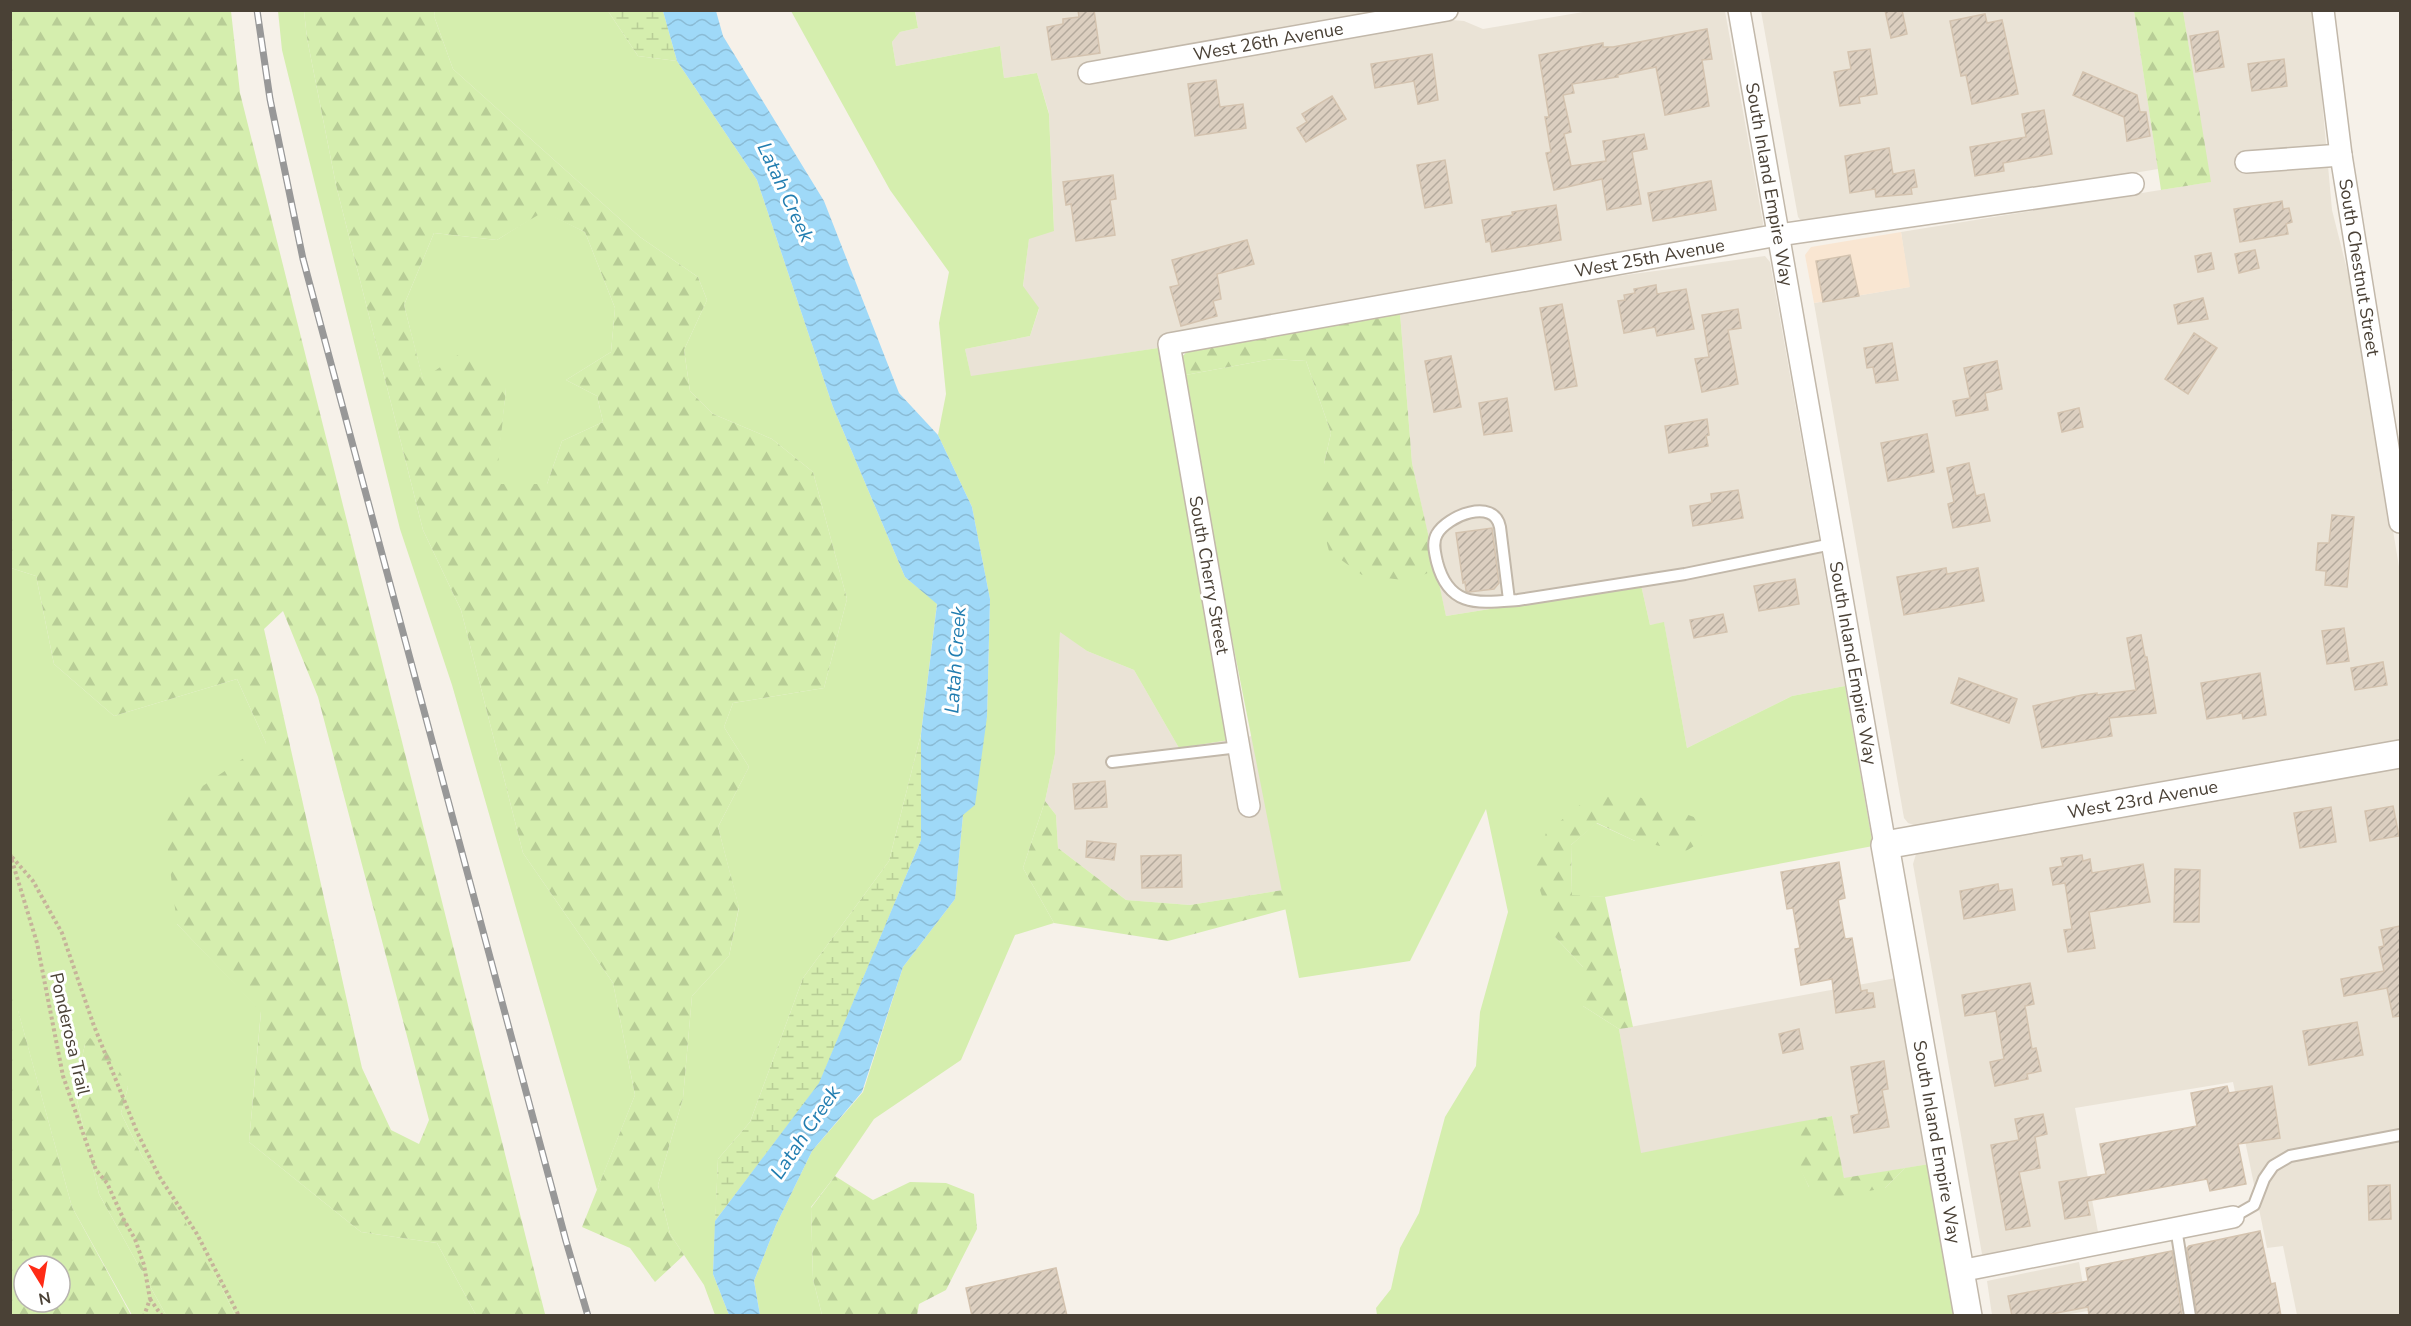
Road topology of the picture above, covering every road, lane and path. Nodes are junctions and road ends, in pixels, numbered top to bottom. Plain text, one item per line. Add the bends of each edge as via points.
1 (1447, 10) edge
2 (1739, 10) edge
3 (2323, 10) edge
4 (1089, 73) dead end
5 (2341, 155) junction
6 (2246, 162) dead end
7 (2133, 184) dead end
8 (1778, 235) junction
9 (1169, 344) joint
10 (2400, 522) edge
11 (1832, 544) junction
12 (1509, 600) junction
13 (1239, 747) junction
14 (2400, 754) edge
15 (1112, 762) dead end
16 (1249, 806) dead end
17 (1885, 845) junction
18 (11, 855) edge
19 (2400, 1135) edge
20 (2234, 1216) joint
21 (2176, 1228) junction
22 (1960, 1271) junction
23 (150, 1299) junction
24 (144, 1316) edge
25 (162, 1316) edge
26 (239, 1316) edge
27 (1968, 1316) edge
28 (2190, 1316) edge

1 - 4 street, West 26th Avenue
2 - 8 street, South Inland Empire Way
3 - 5 street, South Chestnut Street
5 - 6 street
5 - 10 street, South Chestnut Street
7 - 8 street, West 25th Avenue
8 - 9 street, West 25th Avenue
8 - 11 street, South Inland Empire Way
9 - 13 street, South Cherry Street
11 - 12 lane via 1685,574
11 - 17 street, South Inland Empire Way
12 - 12 lane via 1475,601 1450,591 1434,552 1435,539 1445,524 1459,515 1475,512 1496,517
13 - 15 lane
13 - 16 street, South Cherry Street
14 - 17 street, West 23rd Avenue
17 - 22 street, South Inland Empire Way
18 - 23 path, Ponderosa Trail via 37,943 63,1076 96,1170 107,1183 135,1239
18 - 26 path via 33,881 62,933 94,1026 137,1131
19 - 20 lane via 2290,1156 2273,1166 2254,1205
20 - 21 street
21 - 22 street
21 - 28 lane
22 - 27 street, South Inland Empire Way
23 - 24 path, Ponderosa Trail
23 - 25 path

